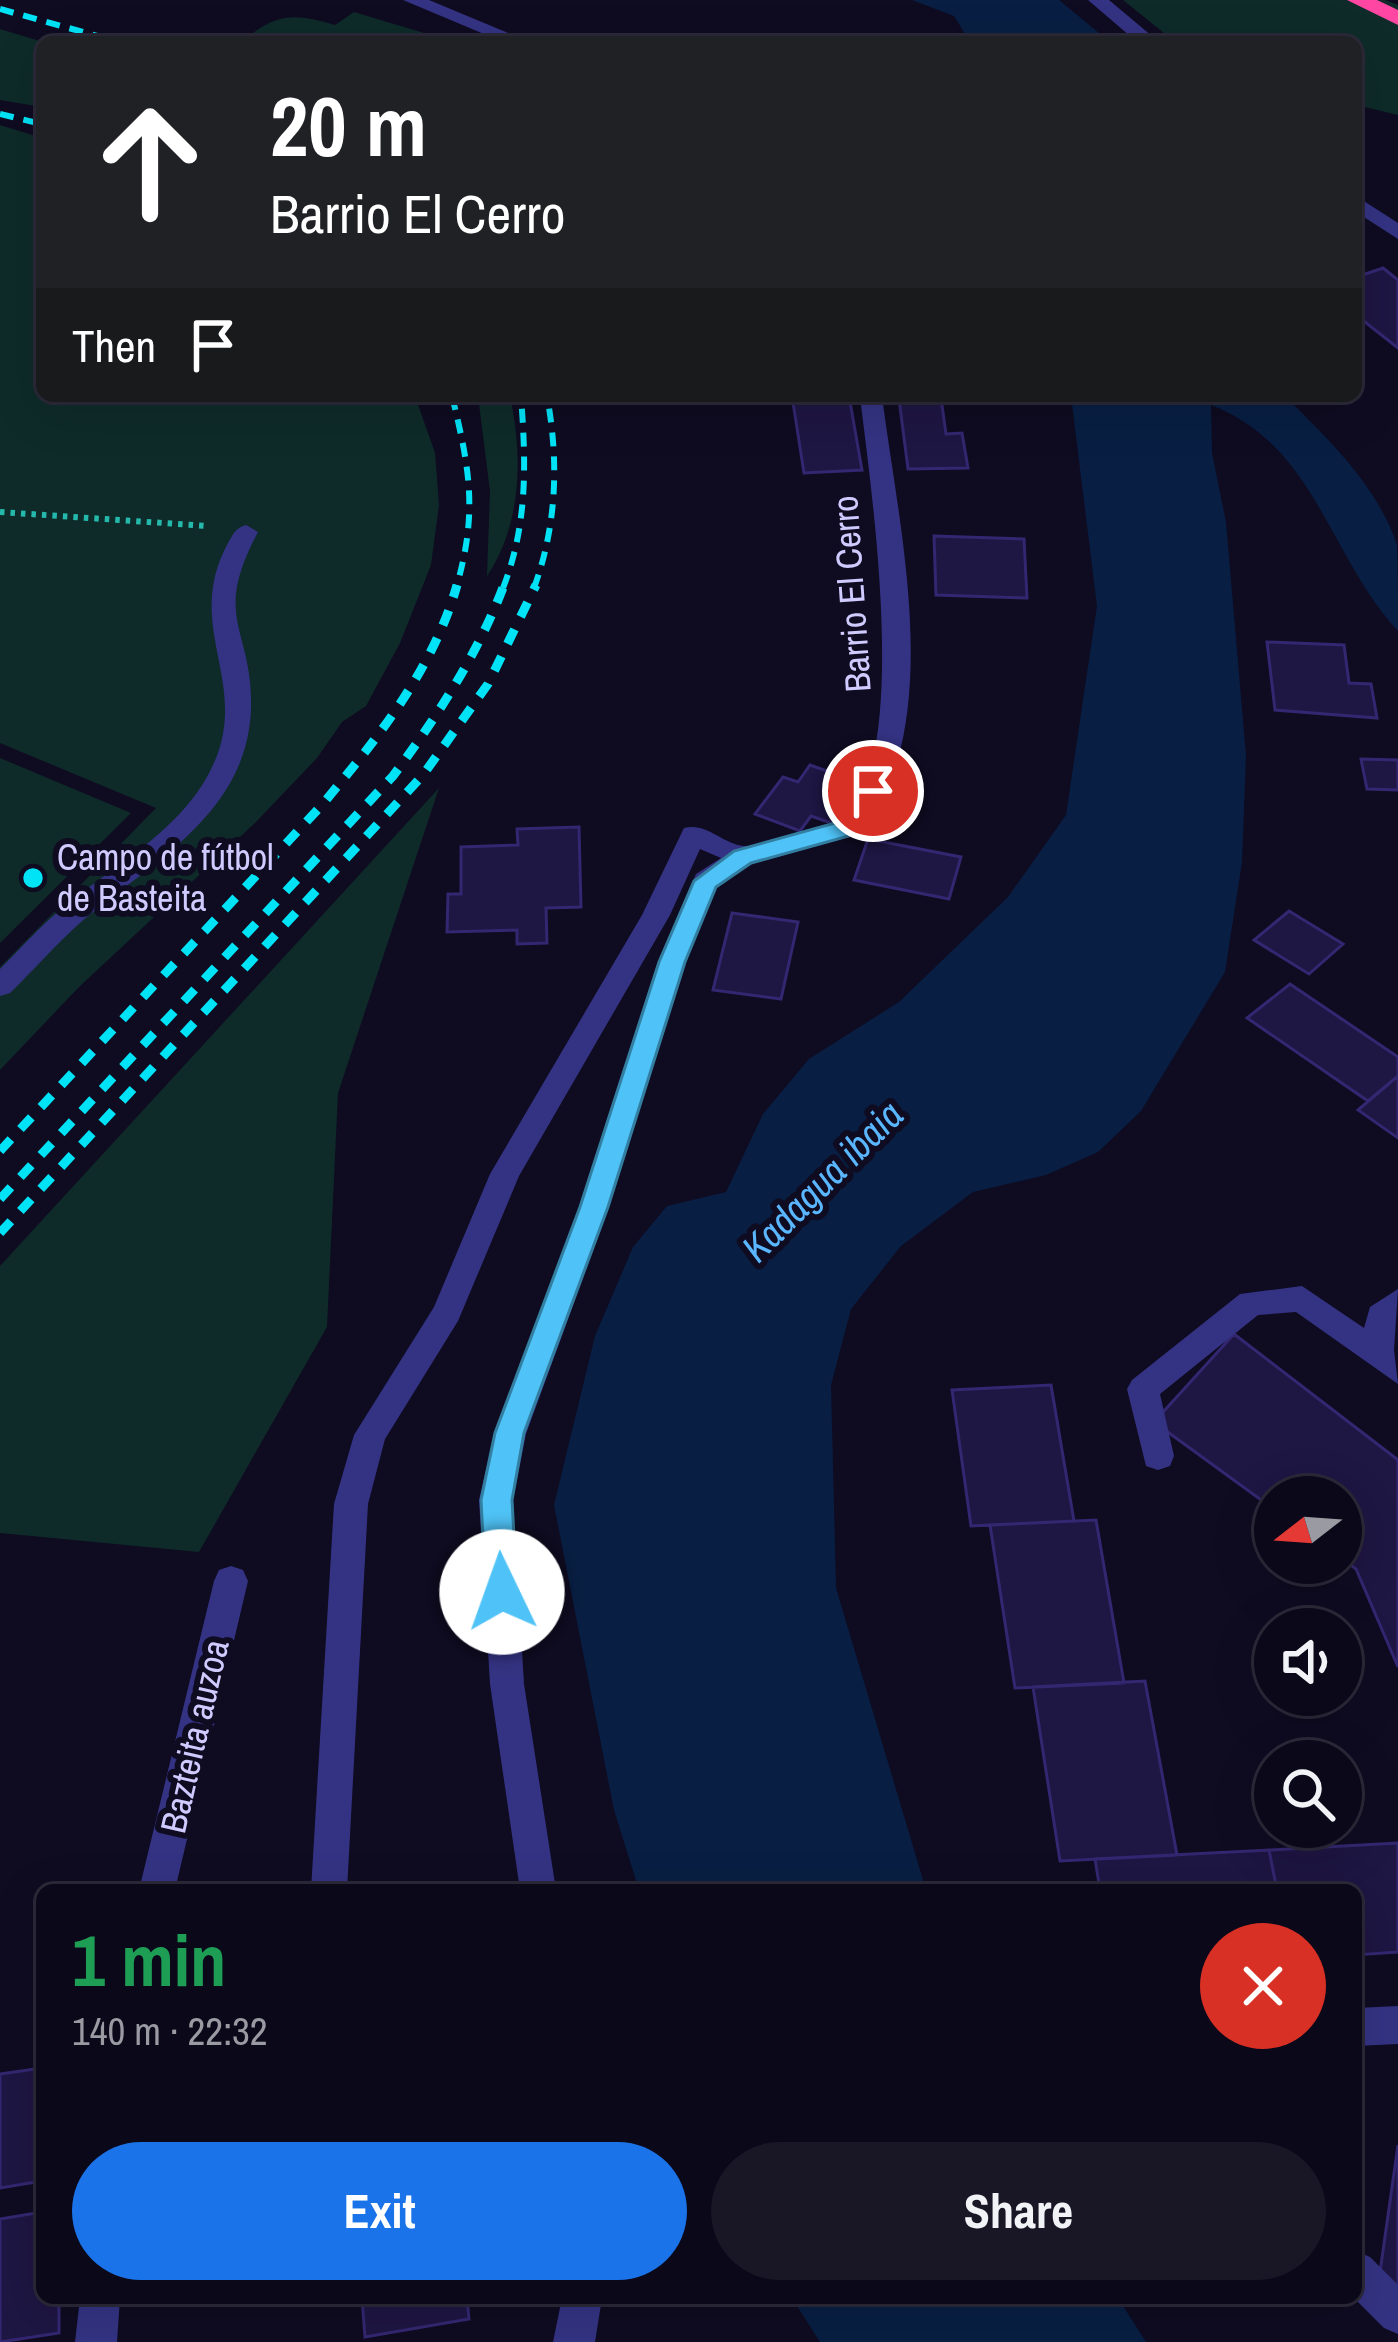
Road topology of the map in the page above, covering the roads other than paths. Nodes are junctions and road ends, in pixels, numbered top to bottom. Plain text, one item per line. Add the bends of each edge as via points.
1 (412, 0) edge
2 (1097, 0) edge
3 (1358, 0) edge
4 (1398, 18) edge
5 (505, 36) edge
6 (1142, 36) edge
7 (1362, 206) edge
8 (1398, 233) edge
9 (872, 402) edge
10 (246, 532) road end
11 (743, 857) junction
12 (0, 986) edge
13 (1398, 1302) edge
14 (1388, 1363) edge
15 (1158, 1456) dead end
16 (231, 1581) dead end
17 (159, 1884) edge
18 (329, 1884) edge
19 (537, 1884) edge
20 (1398, 2025) edge
21 (1362, 2027) edge
22 (1362, 2277) edge
23 (99, 2304) edge
24 (581, 2304) edge
25 (1398, 2314) edge
26 (95, 2342) edge
27 (574, 2342) edge

1 - 5 street
2 - 6 street
3 - 4 highway
7 - 8 street
9 - 11 street, Barrio El Cerro via 897,690 886,767 848,828
10 - 12 street via 221,595 236,675 236,740 206,806
11 - 18 street via 693,835 656,915 505,1174 447,1312 370,1435 351,1504
11 - 19 street, Barrio El Cerro via 706,881 672,962 594,1207 509,1433 496,1500 507,1684
13 - 14 street via 1381,1316
14 - 15 street via 1302,1299 1251,1303 1143,1389
16 - 17 street, Bazteita auzoa
20 - 21 street
22 - 25 street
23 - 26 street
24 - 27 street

